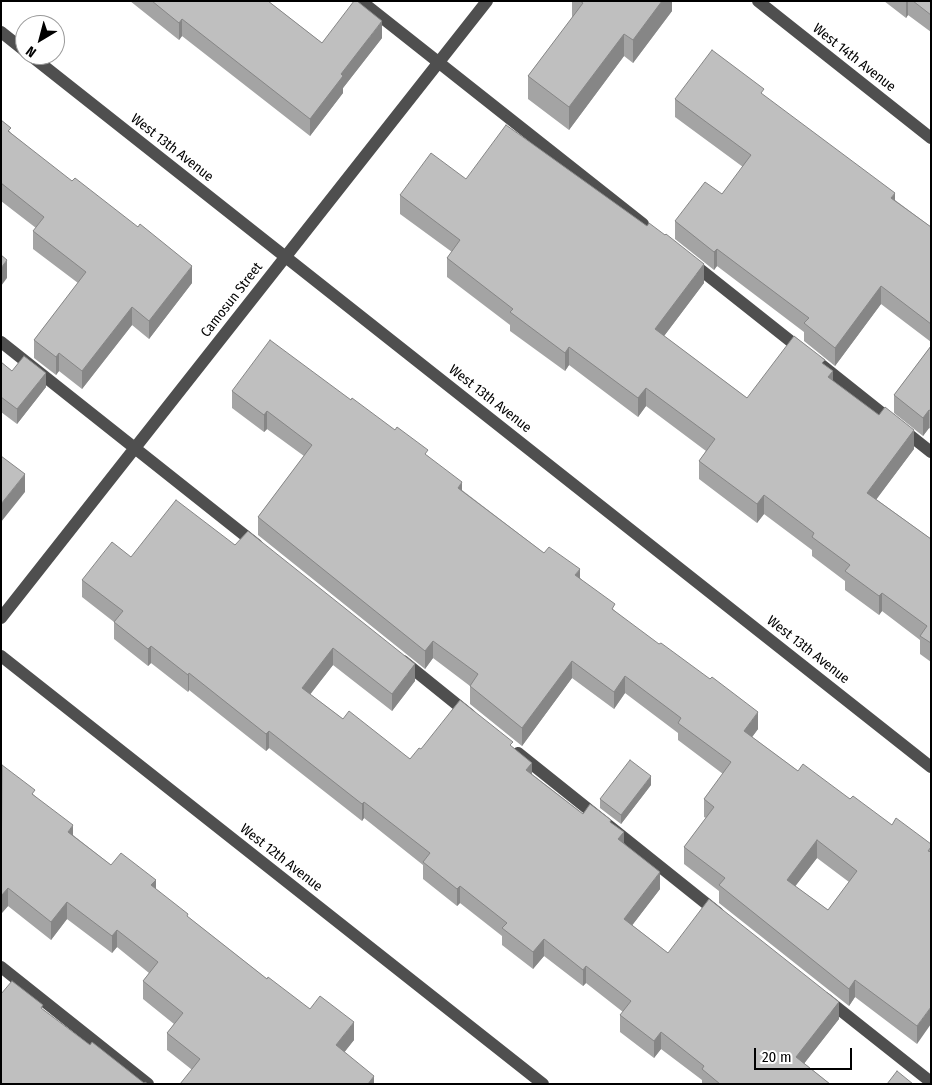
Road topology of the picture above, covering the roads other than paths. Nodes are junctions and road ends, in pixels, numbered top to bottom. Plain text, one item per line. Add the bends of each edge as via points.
1 (361, 1) edge
2 (487, 1) edge
3 (758, 1) edge
4 (1, 32) edge
5 (15, 43) edge
6 (439, 63) junction
7 (43, 65) edge
8 (931, 138) edge
9 (652, 231) edge
10 (682, 255) edge
11 (286, 256) junction
12 (1, 342) edge
13 (135, 448) junction
14 (931, 452) edge
15 (263, 550) edge
16 (1, 618) edge
17 (395, 655) edge
18 (1, 656) edge
19 (480, 723) edge
20 (512, 748) edge
21 (931, 767) edge
22 (729, 922) edge
23 (1, 967) edge
24 (814, 990) edge
25 (931, 1082) edge
26 (148, 1084) edge
27 (543, 1084) edge

1 - 6 street
2 - 6 street, Camosun Street
3 - 8 street, West 14th Avenue
4 - 5 street
6 - 9 street
6 - 11 street, Camosun Street
7 - 11 street, West 13th Avenue
10 - 14 street
11 - 13 street, Camosun Street
11 - 21 street, West 13th Avenue
12 - 13 street
13 - 15 street
13 - 16 street, Camosun Street
17 - 19 street
18 - 27 street, West 12th Avenue
20 - 22 street
23 - 26 street
24 - 25 street

